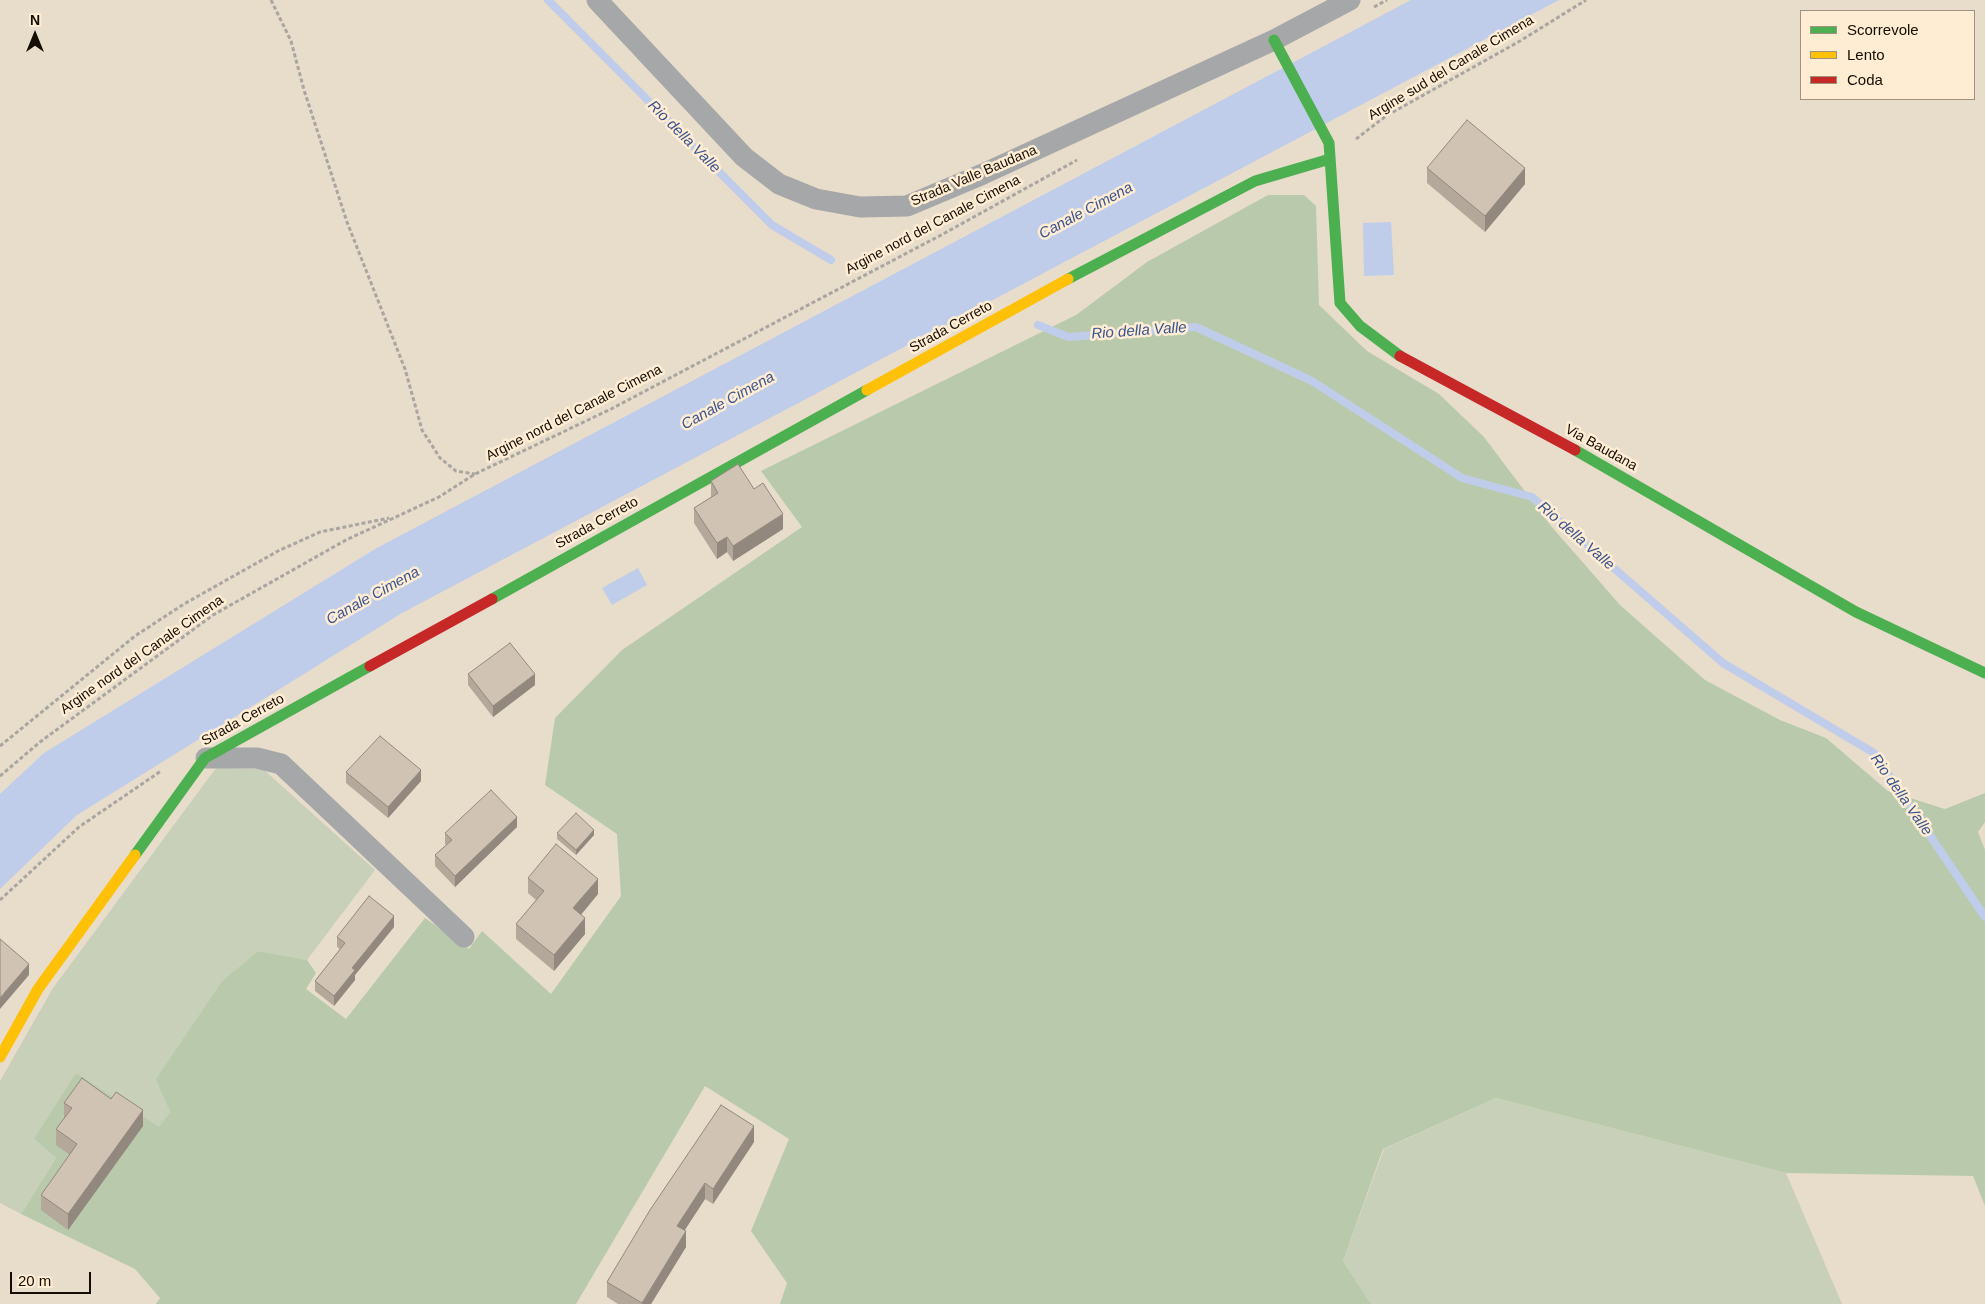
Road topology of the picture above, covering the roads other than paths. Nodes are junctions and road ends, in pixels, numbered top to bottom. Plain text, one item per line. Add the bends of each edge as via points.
1 (1350, 0) edge
2 (606, 3) edge
3 (1278, 48) junction
4 (1330, 159) junction
5 (1985, 673) edge
6 (205, 758) junction
7 (464, 937) dead end
8 (0, 1057) edge

1 - 3 street, Strada Valle Baudana
2 - 3 street, Strada Valle Baudana via 744,157 779,184 816,199 860,207 907,206
3 - 4 street, Via Baudana via 1329,143
4 - 5 street, Via Baudana via 1340,302 1360,326 1407,361 1608,467 1856,612
4 - 6 street, Strada Cerreto via 1255,181 1029,300
6 - 7 street via 257,758 281,764
6 - 8 street, Strada Cerreto via 38,989

